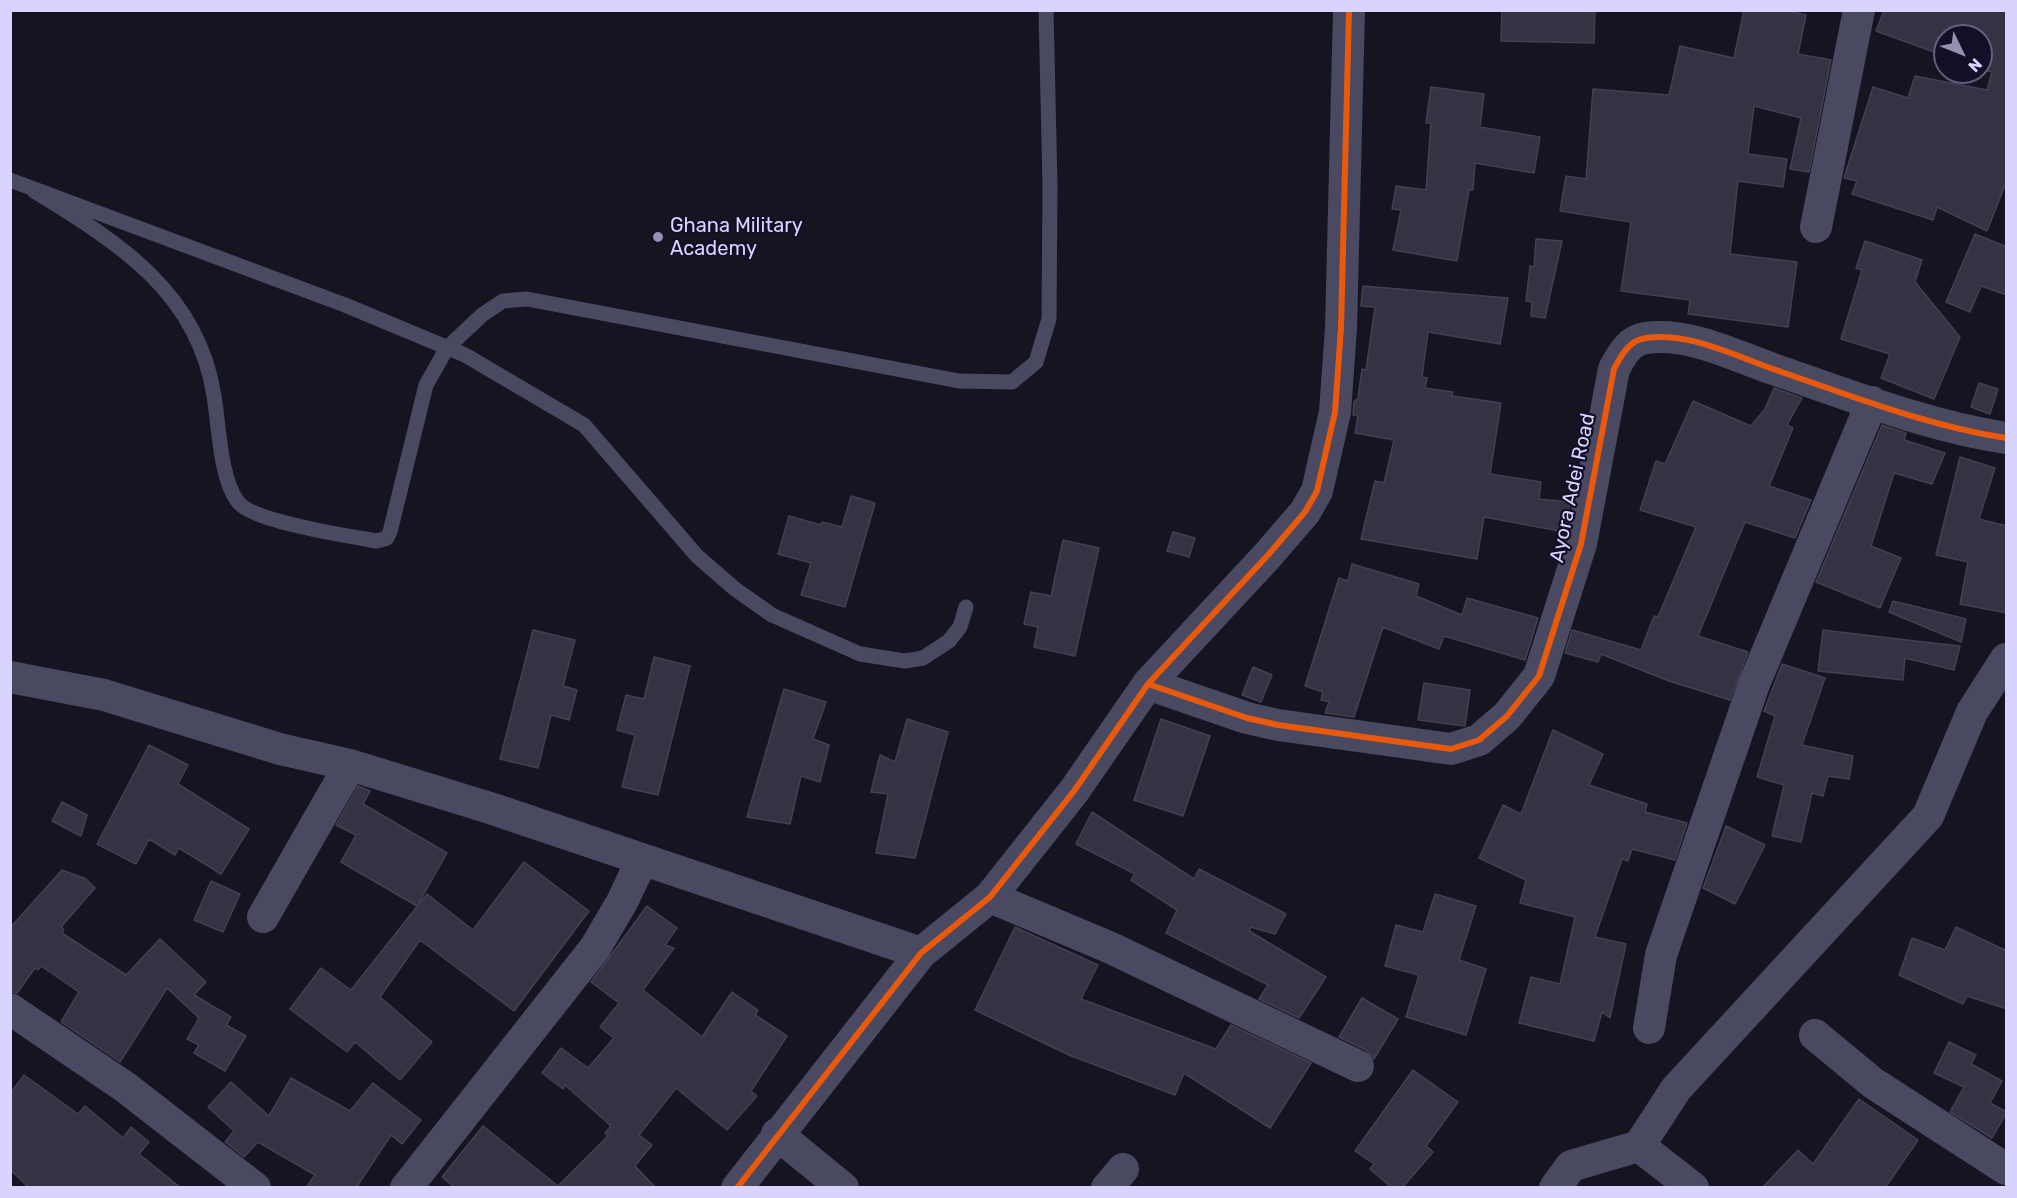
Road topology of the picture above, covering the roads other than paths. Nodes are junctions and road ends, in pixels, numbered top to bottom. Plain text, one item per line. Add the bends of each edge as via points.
1 (1046, 10) edge
2 (1349, 10) edge
3 (1859, 10) edge
4 (10, 180) edge
5 (34, 191) junction
6 (1816, 227) dead end
7 (447, 348) junction
8 (1872, 402) junction
9 (2007, 438) edge
10 (966, 607) dead end
11 (2007, 659) edge
12 (10, 677) edge
13 (1148, 684) junction
14 (350, 765) junction
15 (642, 860) junction
16 (990, 897) junction
17 (263, 917) dead end
18 (921, 953) junction
19 (10, 1010) edge
20 (1649, 1028) dead end
21 (1815, 1035) dead end
22 (1358, 1066) dead end
23 (777, 1134) junction
24 (1639, 1146) junction
25 (2007, 1169) edge
26 (255, 1188) edge
27 (406, 1188) edge
28 (737, 1188) edge
29 (843, 1188) edge
30 (1555, 1188) edge
31 (1693, 1188) edge

1 - 7 lane via 1049,319 1036,362 1012,382 959,381 527,299 503,301
2 - 13 street via 1341,327 1335,412 1323,475 1305,512
3 - 6 street
4 - 5 lane
5 - 7 lane via 345,305
5 - 7 lane via 101,232 138,261 166,289 188,321 210,369 228,485 238,503 250,512 343,535 377,541 387,538 426,384
7 - 10 lane via 584,425 697,556 772,615 860,654 905,661 923,658 949,641 960,627
8 - 9 street, Ayora Adei Road via 1978,434
8 - 13 street, Ayora Adei Road via 1680,337 1643,338 1624,350 1614,369 1581,544 1539,676 1507,716 1479,740 1451,749 1278,726
8 - 20 street via 1754,684 1661,955
11 - 24 street via 1972,712 1928,816 1676,1089
12 - 14 street via 104,695 280,749
13 - 16 street via 1074,791
14 - 15 street
14 - 17 street
15 - 18 street
15 - 27 street via 595,948
16 - 18 street
16 - 22 street via 1111,948
18 - 23 street
19 - 26 street via 125,1087
21 - 25 street via 1873,1083
23 - 28 street
23 - 29 street
24 - 30 street via 1571,1166
24 - 31 street

